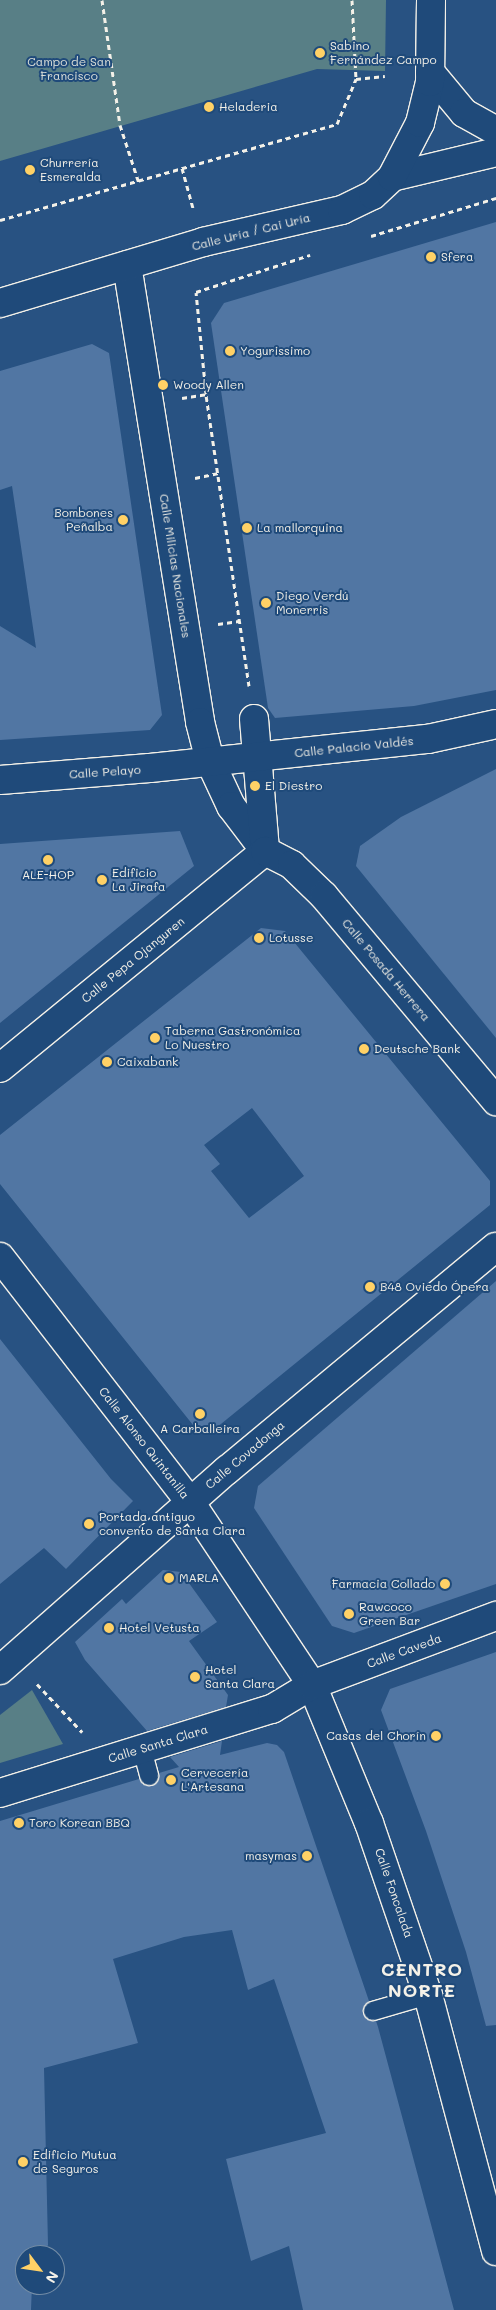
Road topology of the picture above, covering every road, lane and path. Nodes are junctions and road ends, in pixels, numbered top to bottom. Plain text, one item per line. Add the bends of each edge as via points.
1 (102, 0) edge
2 (352, 0) edge
3 (431, 0) edge
4 (430, 72) junction
5 (386, 76) dead end
6 (356, 79) junction
7 (496, 131) edge
8 (496, 152) edge
9 (182, 168) junction
10 (392, 177) junction
11 (139, 183) junction
12 (195, 214) dead end
13 (0, 220) edge
14 (127, 265) junction
15 (196, 292) dead end
16 (0, 302) edge
17 (206, 394) junction
18 (187, 397) dead end
19 (218, 473) junction
20 (198, 477) dead end
21 (239, 620) junction
22 (220, 624) dead end
23 (254, 719) joint
24 (496, 724) edge
25 (257, 757) junction
26 (210, 761) junction
27 (0, 780) edge
28 (265, 851) junction
29 (0, 1068) edge
30 (496, 1101) edge
31 (496, 1247) edge
32 (0, 1257) edge
33 (190, 1502) junction
34 (496, 1616) edge
35 (0, 1670) edge
36 (33, 1680) dead end
37 (312, 1685) junction
38 (142, 1749) junction
39 (103, 1761) junction
40 (149, 1776) dead end
41 (0, 1793) edge
42 (428, 1995) junction
43 (372, 2011) dead end
44 (496, 2251) edge

1 - 11 path via 120,125
2 - 6 path
3 - 4 street
4 - 7 street via 464,113
4 - 10 street via 420,123
5 - 6 path
6 - 9 path via 337,124
8 - 10 street, Calle Uría / Cai Uría
9 - 11 path
9 - 12 path
10 - 14 street, Calle Uría / Cai Uría via 373,195 342,210 233,235
11 - 13 path
14 - 16 street, Calle Uría / Cai Uría
14 - 26 street, Calle Milicias Nacionales via 200,722
15 - 17 path
17 - 18 path
17 - 19 path
19 - 20 path
19 - 21 path
21 - 22 path
21 - 23 path
23 - 25 street
24 - 25 street, Calle Palacio Valdés via 428,739
25 - 26 street, Calle Palacio Valdés
25 - 28 street
26 - 27 street, Calle Pelayo
26 - 28 street, Calle Milicias Nacionales via 231,806
28 - 29 street, Calle Pepa Ojanguren
28 - 30 street, Calle Posada Herrera via 292,865 324,896
31 - 33 street, Calle Covadonga
32 - 33 street, Calle Alonso Quintanilla
33 - 35 street, Calle Covadonga
33 - 37 street, Calle Alonso Quintanilla
34 - 37 street, Calle Caveda
36 - 39 path via 86,1736
37 - 38 street, Calle Santa Clara via 272,1710
37 - 42 street, Calle Foncalada via 369,1823
38 - 39 street, Calle Santa Clara
38 - 40 lane
39 - 41 street, Calle Santa Clara
42 - 43 lane
42 - 44 street, Calle Foncalada

